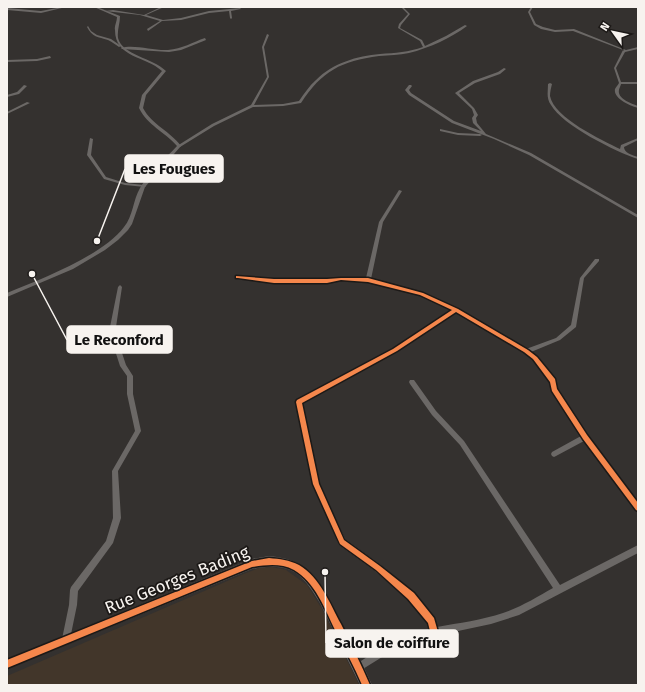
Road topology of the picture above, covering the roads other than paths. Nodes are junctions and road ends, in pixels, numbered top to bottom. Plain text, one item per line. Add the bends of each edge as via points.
1 (65, 7) edge
2 (95, 7) edge
3 (164, 7) edge
4 (402, 7) edge
5 (532, 7) edge
6 (7, 9) edge
7 (230, 10) junction
8 (240, 10) dead end
9 (106, 11) junction
10 (145, 15) junction
11 (231, 18) dead end
12 (161, 21) junction
13 (466, 26) dead end
14 (88, 27) dead end
15 (148, 30) dead end
16 (268, 35) dead end
17 (205, 39) dead end
18 (424, 47) junction
19 (123, 48) junction
20 (638, 48) edge
21 (625, 51) junction
22 (50, 57) dead end
23 (7, 61) edge
24 (505, 69) dead end
25 (620, 83) junction
26 (638, 83) edge
27 (550, 84) dead end
28 (25, 86) dead end
29 (410, 86) dead end
30 (7, 96) edge
31 (28, 103) dead end
32 (252, 106) junction
33 (638, 107) edge
34 (7, 113) edge
35 (441, 130) dead end
36 (485, 135) junction
37 (91, 139) dead end
38 (638, 139) edge
39 (179, 146) junction
40 (625, 153) junction
41 (638, 158) edge
42 (144, 186) junction
43 (400, 190) dead end
44 (638, 217) edge
45 (597, 260) dead end
46 (238, 277) dead end
47 (368, 280) junction
48 (120, 287) dead end
49 (7, 295) edge
50 (456, 310) junction
51 (526, 351) junction
52 (412, 382) dead end
53 (585, 437) junction
54 (554, 454) dead end
55 (638, 508) edge
56 (638, 549) edge
57 (559, 590) junction
58 (434, 632) junction
59 (66, 639) junction
60 (7, 664) edge
61 (358, 668) junction
62 (366, 685) edge

1 - 6 street via 41,12
2 - 9 street
3 - 10 street
4 - 18 street via 409,14 399,28 421,41
5 - 21 street via 529,12 542,28 555,31 573,30
7 - 8 street
7 - 11 street
7 - 12 street
9 - 10 street
9 - 19 street via 119,17 116,28
10 - 12 street
12 - 15 street
13 - 18 street
14 - 19 street via 96,36 110,40
16 - 32 street via 263,47 268,77
17 - 19 street via 172,51
18 - 32 street via 412,52 380,55 340,64 308,90 300,102
19 - 39 street via 132,56 164,71 144,96 141,108 151,123
20 - 21 street
21 - 25 street via 615,68
22 - 23 street
24 - 36 street via 474,82 457,93 474,109 475,123
25 - 26 street
25 - 33 street via 617,88 619,95
27 - 40 street via 548,96 562,116 575,126
28 - 30 street via 18,93
29 - 36 street via 407,90 410,94 436,112
31 - 34 street
32 - 39 street via 213,125
35 - 36 street via 458,134
36 - 44 street via 530,154
37 - 42 street via 90,155 102,176 109,180
38 - 40 street via 622,146
39 - 42 street
40 - 41 street
42 - 49 street via 131,221 120,236 80,262
43 - 47 street via 381,222
45 - 51 street via 582,278 574,326 558,339
46 - 47 street via 274,281
47 - 50 street via 421,294
48 - 59 street via 113,327 114,338 123,366 130,376 130,394 138,431 115,471 117,518 109,542 74,590
50 - 51 street
50 - 58 street via 396,350 299,402 316,484 342,542 411,596 431,621
51 - 53 street via 535,358 553,381 554,390
52 - 57 street via 462,444
53 - 54 street
53 - 55 street
56 - 57 street
57 - 58 street via 505,617
58 - 61 street via 401,642 380,652
59 - 60 street, Rue Georges Bading
59 - 61 street, Rue Georges Bading via 252,564 278,560 300,570 315,583
61 - 62 street, Rue Georges Bading

